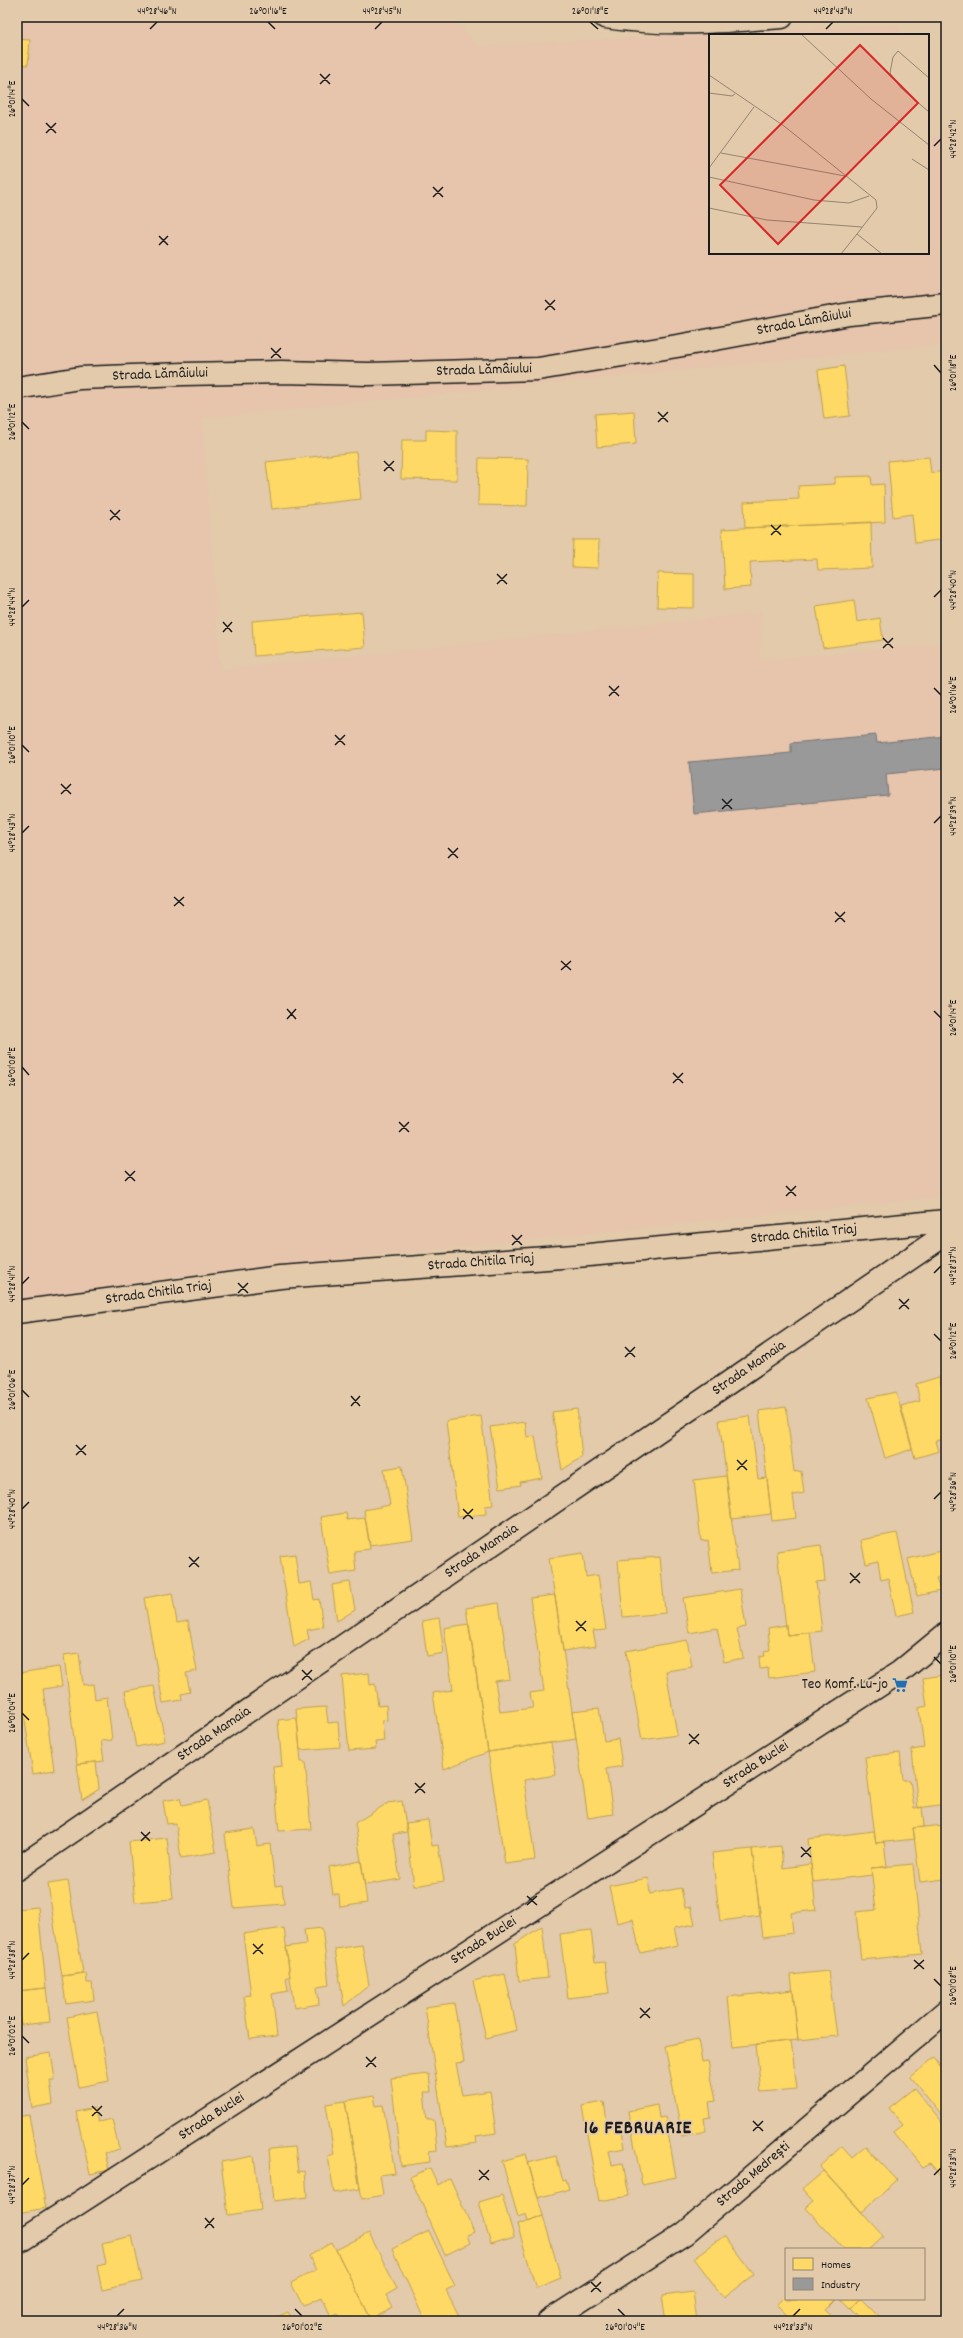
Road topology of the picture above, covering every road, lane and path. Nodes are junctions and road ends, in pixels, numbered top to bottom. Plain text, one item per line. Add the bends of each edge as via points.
1 (604, 17) edge
2 (782, 17) edge
3 (946, 304) edge
4 (17, 388) edge
5 (946, 1221) edge
6 (946, 1234) edge
7 (17, 1312) edge
8 (946, 1634) edge
9 (17, 1869) edge
10 (946, 2011) edge
11 (17, 2243) edge
12 (549, 2321) edge

1 - 2 street via 630,21 699,24
3 - 4 street, Strada Lămâiului via 849,314 538,369 369,374 183,374 80,378
5 - 7 street, Strada Chitila Triaj via 589,1255 280,1277
6 - 9 street, Strada Mamaia
8 - 11 street, Strada Buclei via 900,1672
10 - 12 street, Strada Medrești via 684,2234

